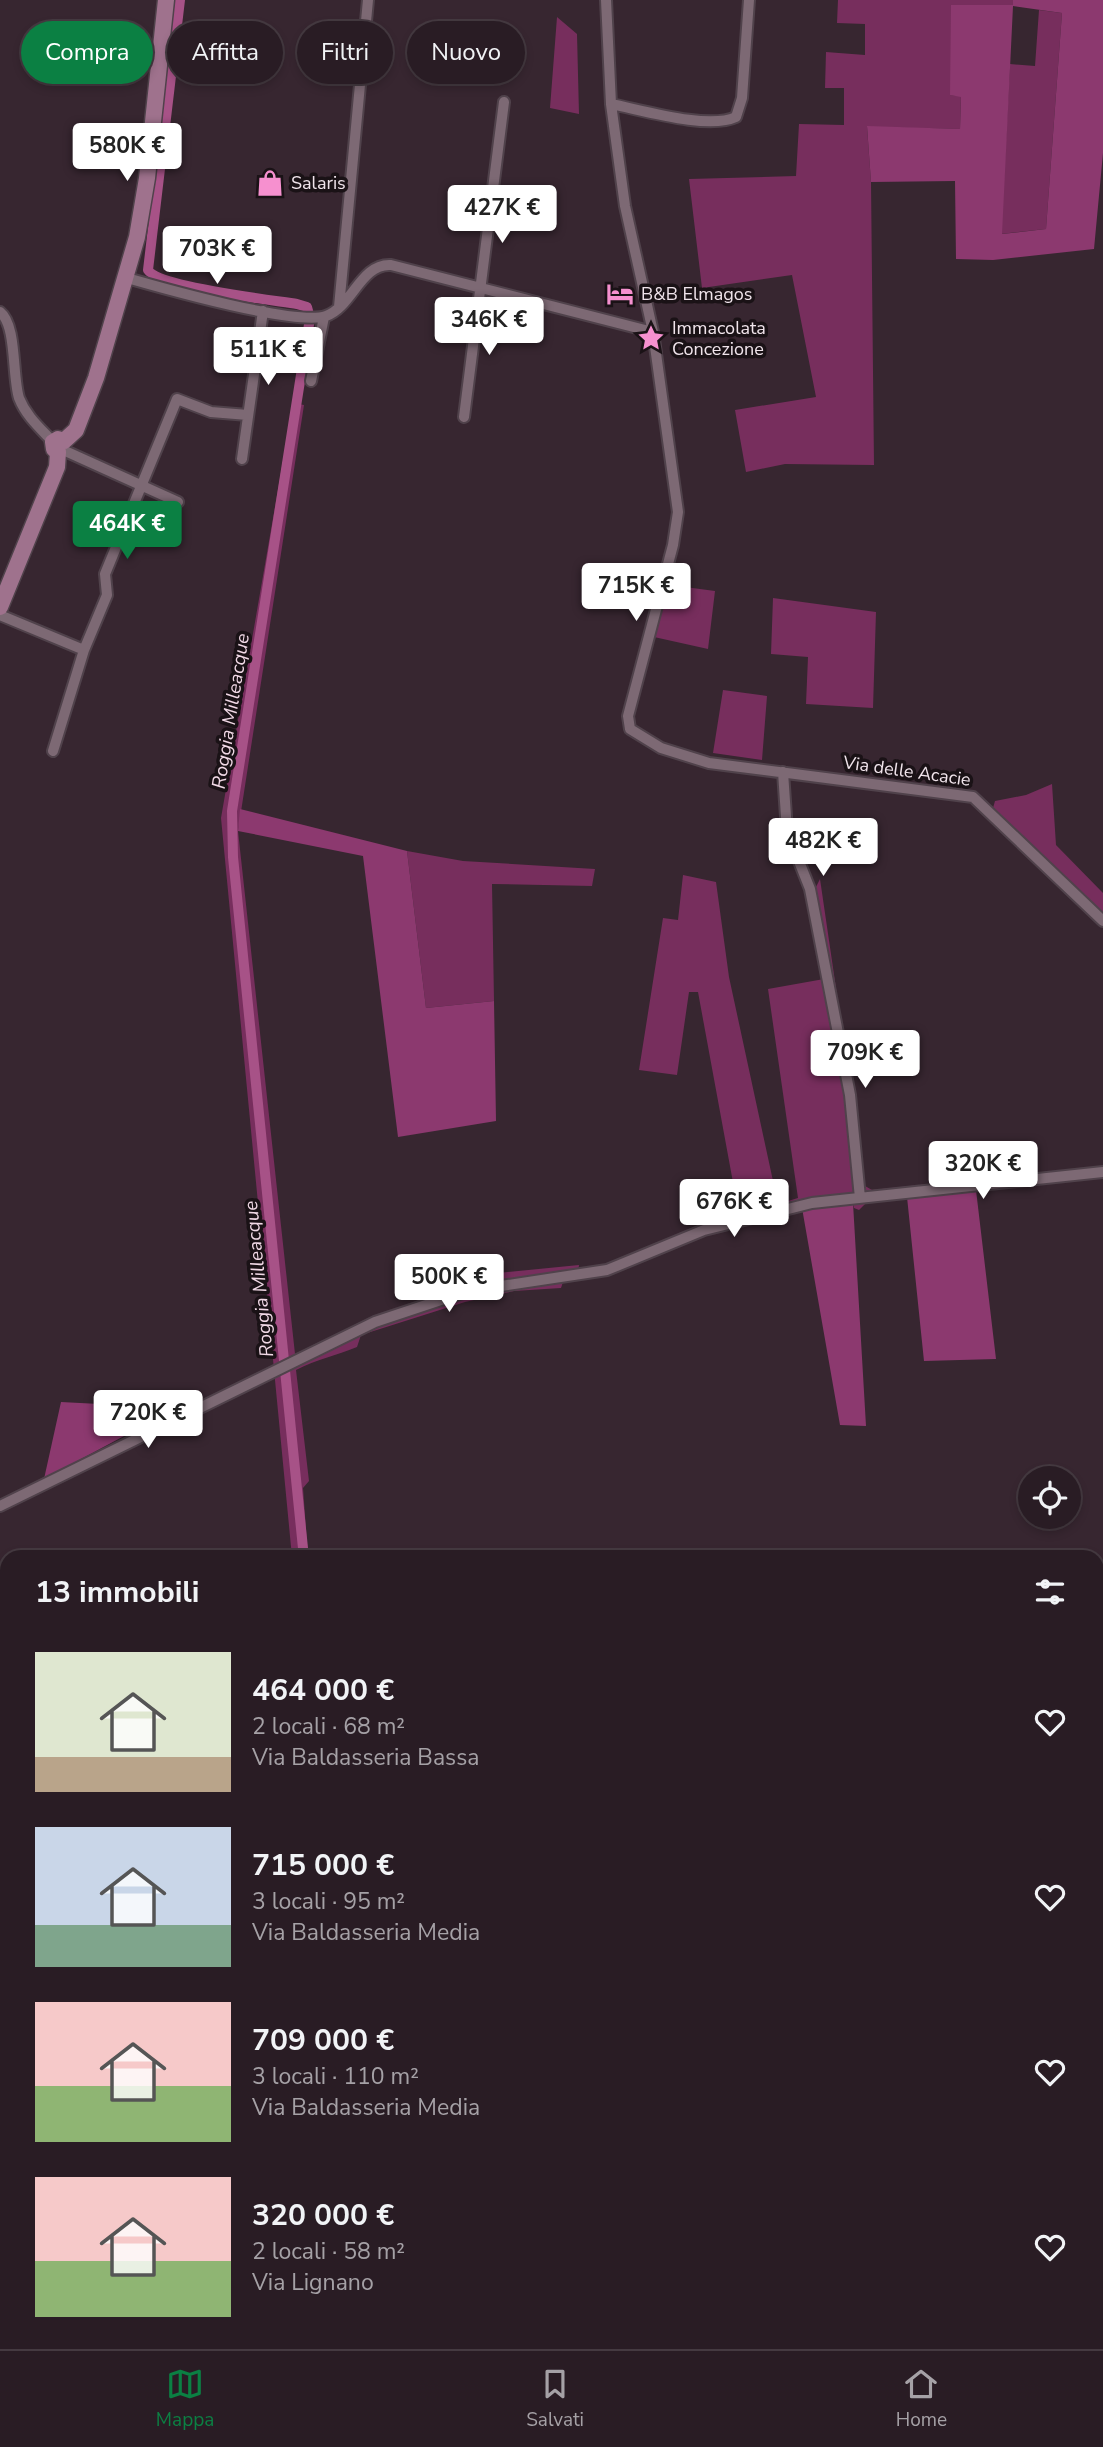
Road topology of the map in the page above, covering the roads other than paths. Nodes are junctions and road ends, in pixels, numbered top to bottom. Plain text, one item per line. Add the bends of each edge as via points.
1 (166, 0) edge
2 (368, 0) edge
3 (606, 0) edge
4 (748, 0) edge
5 (504, 102) dead end
6 (611, 104) junction
7 (127, 278) junction
8 (481, 288) junction
9 (339, 307) junction
10 (263, 311) junction
11 (0, 312) edge
12 (320, 317) junction
13 (653, 332) junction
14 (311, 381) dead end
15 (248, 415) junction
16 (464, 417) dead end
17 (59, 446) junction
18 (242, 458) dead end
19 (140, 486) junction
20 (178, 502) dead end
21 (0, 607) edge
22 (0, 615) edge
23 (84, 650) junction
24 (53, 751) dead end
25 (783, 772) junction
26 (1103, 921) edge
27 (1103, 1172) edge
28 (860, 1198) junction
29 (0, 1506) edge

1 - 7 street via 147,178
2 - 9 street
3 - 6 street
4 - 6 street via 742,98 736,117 701,120
5 - 8 street
6 - 13 street via 625,206
7 - 10 street
7 - 17 street via 83,413 76,430
8 - 9 street via 386,264 374,269
8 - 13 street
8 - 16 street
9 - 12 street
10 - 12 street
10 - 15 street
11 - 17 street via 8,322 22,404
12 - 14 street
13 - 25 street, Via delle Acacie via 678,512 628,725 649,742 694,759
15 - 18 street
15 - 19 street via 211,412 177,399
17 - 19 street
17 - 21 street via 57,467
19 - 20 street
19 - 23 street via 105,573 107,595
22 - 23 street
23 - 24 street
25 - 26 street, Via delle Acacie via 973,797
25 - 28 street via 788,831 810,889 850,1095
27 - 28 street
28 - 29 street via 812,1203 704,1230 607,1270 468,1291 375,1322

